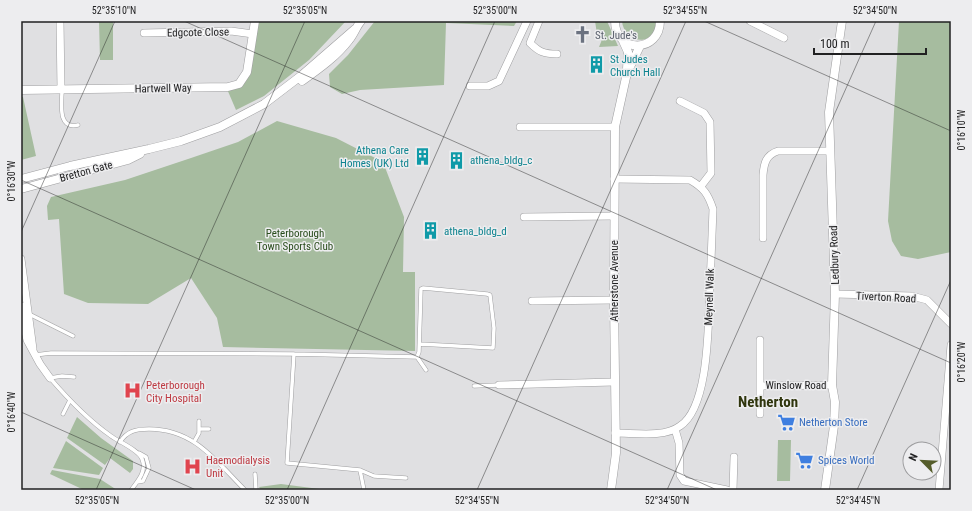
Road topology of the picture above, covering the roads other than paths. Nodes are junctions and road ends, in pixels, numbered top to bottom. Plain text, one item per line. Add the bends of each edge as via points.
1 (60, 21) edge
2 (255, 21) edge
3 (361, 21) edge
4 (527, 21) edge
5 (539, 21) edge
6 (660, 21) edge
7 (749, 21) edge
8 (842, 21) edge
9 (614, 23) edge
10 (144, 33) dead end
11 (253, 34) junction
12 (784, 38) dead end
13 (623, 41) junction
14 (640, 46) junction
15 (557, 54) dead end
16 (627, 72) junction
17 (470, 86) dead end
18 (62, 89) junction
19 (21, 90) edge
20 (680, 101) dead end
21 (78, 125) dead end
22 (520, 127) dead end
23 (615, 127) junction
24 (149, 149) junction
25 (830, 151) junction
26 (21, 179) edge
27 (614, 179) junction
28 (701, 186) junction
29 (21, 189) edge
30 (614, 216) junction
31 (524, 217) dead end
32 (763, 238) dead end
33 (21, 259) edge
34 (835, 294) junction
35 (23, 299) edge
36 (614, 300) junction
37 (532, 301) dead end
38 (24, 311) edge
39 (951, 324) edge
40 (25, 332) edge
41 (73, 336) dead end
42 (760, 340) dead end
43 (420, 344) junction
44 (951, 345) edge
45 (34, 352) junction
46 (294, 354) junction
47 (417, 356) junction
48 (426, 370) dead end
49 (74, 377) dead end
50 (50, 378) junction
51 (614, 382) junction
52 (500, 385) joint
53 (832, 385) junction
54 (474, 386) dead end
55 (760, 386) junction
56 (70, 400) junction
57 (948, 408) edge
58 (63, 414) dead end
59 (760, 414) dead end
60 (199, 421) dead end
61 (199, 429) junction
62 (209, 429) dead end
63 (675, 429) junction
64 (615, 433) junction
65 (120, 442) junction
66 (194, 442) junction
67 (734, 458) dead end
68 (360, 470) junction
69 (255, 474) dead end
70 (406, 478) dead end
71 (131, 490) edge
72 (245, 490) edge
73 (256, 490) edge
74 (364, 490) edge
75 (611, 490) edge
76 (727, 490) edge
77 (733, 490) edge
78 (825, 490) edge
79 (939, 490) edge

1 - 18 street
2 - 11 street, Hartwell Way
3 - 24 street, Bretton Gate via 341,50 284,94 213,129
4 - 17 street via 499,81 488,86
5 - 15 street via 530,43 537,50
6 - 14 street via 654,39
7 - 12 street
8 - 25 street, Ledbury Road via 829,112
9 - 13 street, Atherstone Avenue
10 - 11 street, Edgcote Close via 231,31
11 - 18 street, Hartwell Way via 247,72 239,84 228,87
13 - 14 street
13 - 16 street, Atherstone Avenue via 628,52
14 - 16 street, Atherstone Avenue
16 - 23 street, Atherstone Avenue
18 - 19 street, Hartwell Way
18 - 21 lane via 62,116 66,123
20 - 28 street via 704,113 710,122 710,173
22 - 23 street
23 - 27 street, Atherstone Avenue
24 - 26 street, Bretton Gate
24 - 29 street, Bretton Gate via 128,160
25 - 32 street via 778,151 767,157 763,175
25 - 34 street, Ledbury Road
27 - 28 street via 690,180
27 - 30 street, Atherstone Avenue
28 - 63 street, Meynell Walk via 709,196 713,208 707,358 700,391 691,416 682,426
30 - 31 street
30 - 36 street, Atherstone Avenue
33 - 35 street
34 - 39 street, Tiverton Road via 912,296 927,300
34 - 53 street, Ledbury Road
35 - 38 street
36 - 37 street
36 - 51 street, Atherstone Avenue
38 - 40 street
38 - 41 lane
40 - 45 street
42 - 55 street, Winslow Road
43 - 43 lane via 493,348 494,328 490,296 421,289
43 - 47 lane
44 - 57 street
45 - 46 lane
45 - 50 street
46 - 47 lane
46 - 68 lane via 287,463
47 - 48 lane
49 - 50 lane
50 - 56 lane
51 - 52 street
51 - 64 street, Atherstone Avenue
52 - 54 lane
53 - 55 street, Winslow Road
53 - 78 street, Ledbury Road via 835,402 834,426
55 - 59 street, Winslow Road
56 - 58 lane
56 - 65 lane
57 - 79 street
60 - 61 lane
61 - 62 lane
61 - 66 lane
63 - 64 street, Meynell Walk via 665,433
63 - 76 street via 679,443 680,475 684,481
64 - 75 street, Atherstone Avenue via 616,454
65 - 66 lane via 127,433 137,429 160,429 183,435
65 - 71 lane via 138,452 143,460 144,469
66 - 72 lane
67 - 77 street
68 - 70 lane via 374,476
68 - 74 lane
69 - 73 lane

